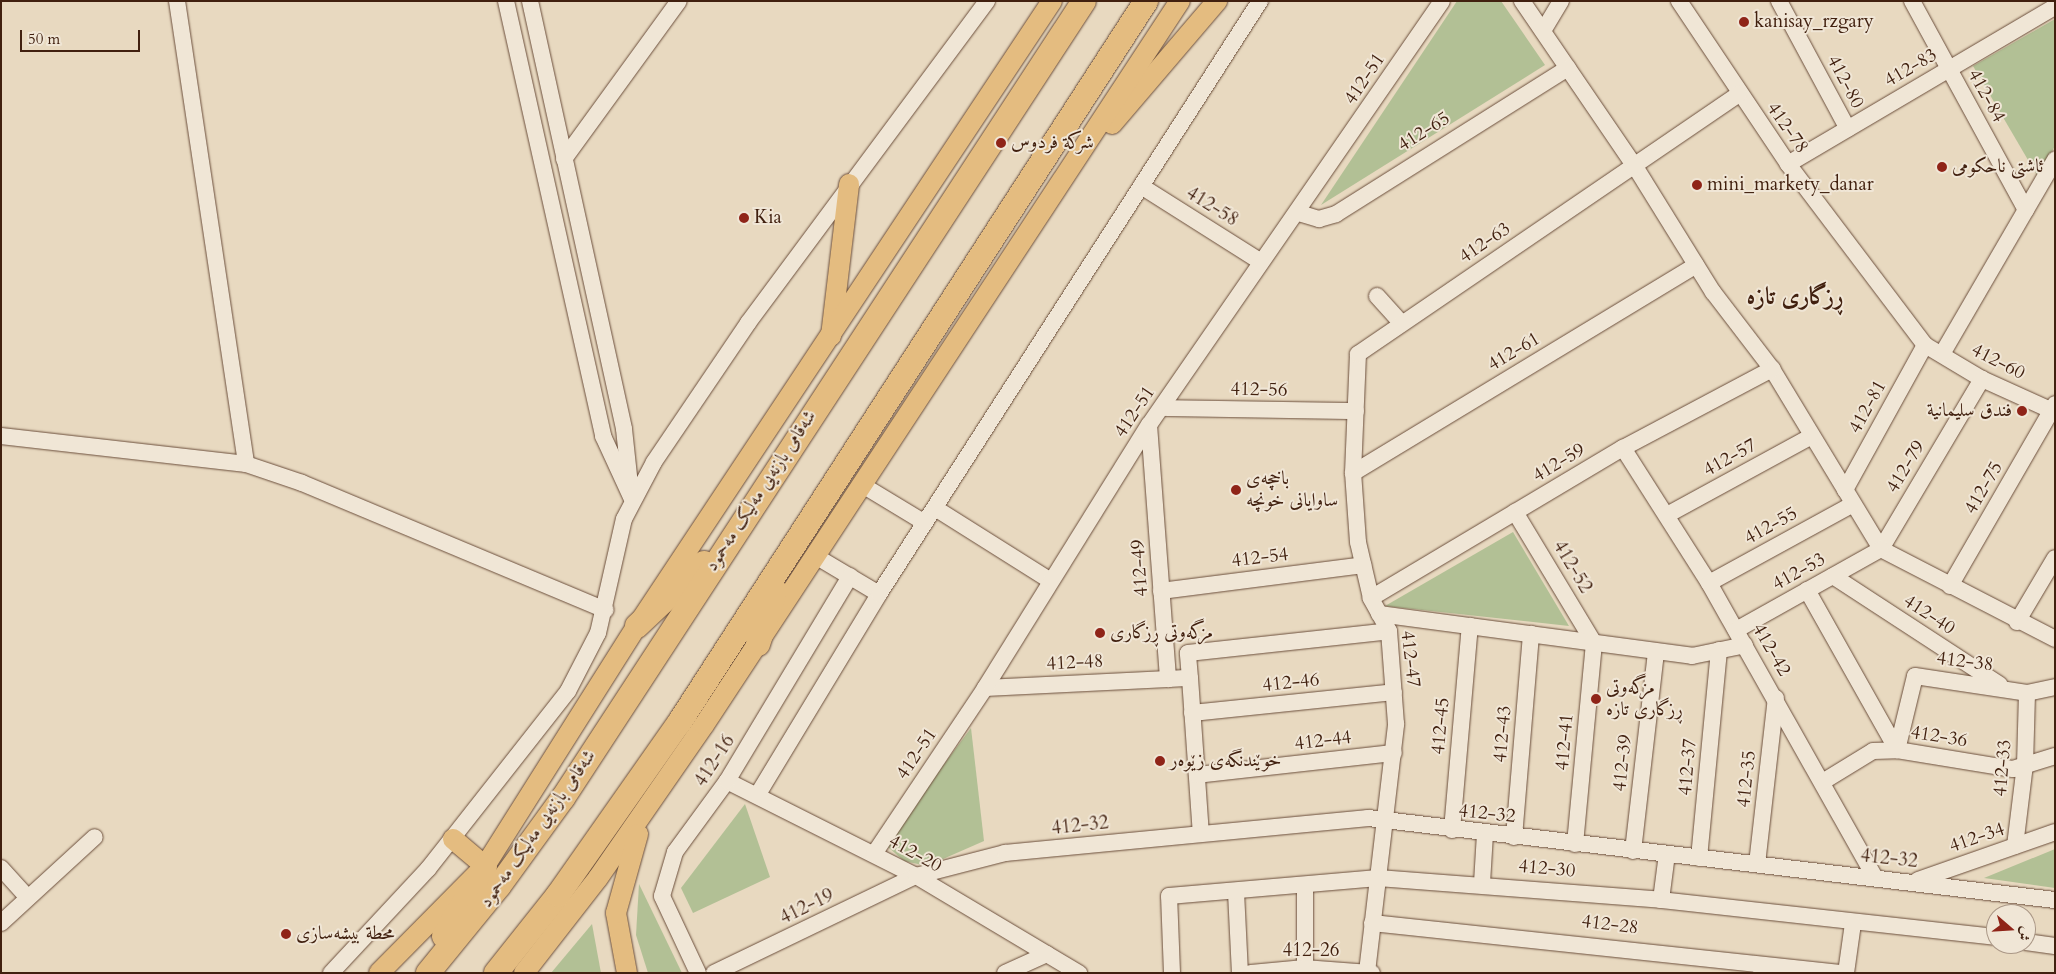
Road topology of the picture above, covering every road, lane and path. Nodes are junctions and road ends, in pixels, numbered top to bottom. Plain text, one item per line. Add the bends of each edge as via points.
1 (177, 1) edge
2 (506, 1) edge
3 (530, 1) edge
4 (680, 1) edge
5 (987, 1) edge
6 (1052, 1) edge
7 (1084, 1) edge
8 (1146, 1) edge
9 (1180, 1) edge
10 (1217, 1) edge
11 (1260, 1) edge
12 (1442, 1) edge
13 (1522, 1) edge
14 (1561, 1) edge
15 (1678, 1) edge
16 (1779, 1) edge
17 (1912, 1) edge
18 (2051, 1) edge
19 (2055, 7) edge
20 (1543, 31) junction
21 (1568, 68) junction
22 (1948, 70) junction
23 (1739, 94) junction
24 (1848, 129) junction
25 (564, 159) junction
26 (1078, 160) junction
27 (2055, 160) edge
28 (1788, 164) junction
29 (1636, 168) junction
30 (2050, 178) edge
31 (849, 184) junction
32 (1141, 186) junction
33 (2026, 210) junction
34 (1299, 213) junction
35 (1261, 262) junction
36 (1696, 266) junction
37 (1377, 296) dead end
38 (1402, 323) junction
39 (830, 341) junction
40 (1925, 345) junction
41 (1358, 354) joint
42 (1942, 354) junction
43 (1772, 369) junction
44 (1982, 379) junction
45 (1162, 408) junction
46 (2054, 409) edge
47 (1356, 411) junction
48 (1149, 425) junction
49 (624, 429) junction
50 (1, 436) edge
51 (603, 436) junction
52 (1812, 436) junction
53 (1623, 448) junction
54 (246, 464) junction
55 (1353, 473) junction
56 (864, 486) junction
57 (1849, 497) junction
58 (632, 499) junction
59 (935, 508) junction
60 (1515, 512) junction
61 (1667, 515) junction
62 (925, 523) junction
63 (730, 538) junction
64 (1881, 549) junction
65 (816, 557) junction
66 (2055, 558) edge
67 (785, 559) junction
68 (1363, 565) junction
69 (850, 576) junction
70 (1832, 576) junction
71 (1051, 581) junction
72 (1709, 583) junction
73 (1950, 586) junction
74 (1807, 590) junction
75 (1161, 591) junction
76 (879, 594) junction
77 (1371, 598) junction
78 (606, 610) junction
79 (1379, 614) junction
80 (2017, 622) junction
81 (637, 626) junction
82 (1470, 626) junction
83 (1736, 630) junction
84 (1390, 631) junction
85 (1531, 634) junction
86 (2055, 638) edge
87 (1594, 643) junction
88 (758, 644) junction
89 (1745, 645) junction
90 (1719, 650) junction
91 (1656, 651) junction
92 (1188, 653) junction
93 (1166, 655) junction
94 (1190, 678) junction
95 (1168, 679) junction
96 (2003, 687) junction
97 (2055, 687) edge
98 (985, 688) junction
99 (1394, 692) junction
100 (2027, 693) junction
101 (1776, 698) junction
102 (1192, 713) junction
103 (1898, 750) junction
104 (1394, 753) junction
105 (2055, 756) edge
106 (2025, 765) junction
107 (1197, 776) junction
108 (727, 781) junction
109 (1824, 782) junction
110 (758, 794) junction
111 (646, 811) junction
112 (1388, 822) junction
113 (1452, 830) junction
114 (2055, 832) edge
115 (1201, 834) junction
116 (1485, 834) junction
117 (95, 837) dead end
118 (1514, 837) junction
119 (453, 839) junction
120 (1575, 844) junction
121 (2015, 846) junction
122 (1633, 850) junction
123 (874, 854) junction
124 (1667, 854) junction
125 (1699, 858) junction
126 (1757, 864) junction
127 (485, 866) junction
128 (1, 868) edge
129 (916, 876) junction
130 (1378, 878) junction
131 (1875, 878) junction
132 (1913, 882) junction
133 (1482, 883) junction
134 (1305, 888) junction
135 (1236, 892) junction
136 (28, 898) junction
137 (1661, 900) junction
138 (2055, 900) edge
139 (1, 923) edge
140 (1372, 923) junction
141 (1854, 923) junction
142 (1986, 936) edge
143 (2036, 943) edge
144 (2055, 946) edge
145 (1047, 954) junction
146 (1760, 968) edge
147 (1310, 970) edge
148 (1367, 972) edge
149 (331, 973) edge
150 (379, 973) edge
151 (422, 973) edge
152 (428, 973) edge
153 (496, 973) edge
154 (524, 973) edge
155 (626, 973) edge
156 (698, 973) edge
157 (714, 973) edge
158 (1005, 973) edge
159 (1079, 973) edge
160 (1172, 973) edge
161 (1240, 973) edge
162 (1251, 973) edge
163 (1372, 973) edge
164 (1842, 973) edge
165 (1846, 973) edge

1 - 54 street
2 - 51 street
3 - 25 street
4 - 25 street
5 - 31 street
6 - 39 main road
7 - 63 highway, شەقامی بازنەیی مەلیک مەحمود
8 - 67 highway
9 - 26 main road
10 - 26 main road via 1150,83
11 - 32 street
12 - 34 street, 412-51
13 - 20 street
14 - 20 street
15 - 23 street, 412-78
16 - 24 street, 412-80
17 - 22 street, 412-84
18 - 19 street
19 - 22 street, 412-83
20 - 21 street
21 - 29 street
21 - 34 street, 412-65 via 1336,214 1319,219
22 - 24 street, 412-83
22 - 33 street, 412-84
23 - 28 street, 412-78
23 - 29 street
24 - 28 street, 412-83
25 - 49 street
26 - 56 main road
27 - 30 street
28 - 40 street, 412-78
29 - 36 street
29 - 38 street, 412-63
30 - 33 street
31 - 39 main road
31 - 58 street via 748,323
32 - 35 street, 412-58
32 - 59 street
33 - 42 street
34 - 35 street, 412-51
35 - 45 street, 412-51
36 - 43 street
36 - 55 street, 412-61
37 - 38 street
38 - 41 street, 412-63
39 - 81 main road
40 - 42 street, 412-60
40 - 57 street, 412-81
41 - 47 street, 412-47
42 - 44 street, 412-60
43 - 52 street
43 - 53 street, 412-59
44 - 46 street, 412-60
44 - 64 street, 412-79
45 - 47 street, 412-56
45 - 48 street, 412-51
46 - 73 street, 412-75
47 - 55 street, 412-47
48 - 71 street, 412-51
48 - 75 street, 412-49
49 - 51 street
49 - 58 street
50 - 54 street
51 - 58 street
52 - 57 street
52 - 61 street, 412-57
53 - 60 street, 412-59
53 - 61 street, 412-42
54 - 78 street via 302,483
55 - 68 street, 412-47
56 - 62 street
56 - 65 main road
57 - 64 street
57 - 72 street, 412-55
58 - 78 street via 617,542
59 - 62 street
59 - 71 street
60 - 77 street, 412-59
60 - 87 street, 412-52
61 - 72 street, 412-42
62 - 76 street
63 - 81 highway
63 - 152 highway, شەقامی بازنەیی مەلیک مەحمود via 535,839
64 - 70 street, 412-53
64 - 73 street
65 - 69 street
65 - 88 main road
66 - 80 street
67 - 88 highway
67 - 153 highway via 610,825
68 - 75 street, 412-54
68 - 77 street, 412-47
69 - 76 street
69 - 108 street, 412-16
70 - 74 street, 412-53
70 - 96 street, 412-40
71 - 98 street, 412-51
72 - 83 street, 412-42
73 - 80 street
74 - 83 street, 412-53
74 - 103 street
75 - 93 street, 412-49
76 - 110 street
77 - 79 street, 412-47
78 - 119 street via 568,691
79 - 82 street
79 - 84 street, 412-47
80 - 86 street
81 - 127 main road
82 - 85 street
82 - 113 street, 412-45
83 - 89 street, 412-42
84 - 92 street
84 - 99 street, 412-47
85 - 87 street
85 - 118 street, 412-43
87 - 91 street
87 - 120 street, 412-41
88 - 111 main road
89 - 90 street
89 - 101 street, 412-42
90 - 91 street via 1692,656
90 - 125 street, 412-37
91 - 122 street, 412-39
92 - 93 street
92 - 94 street
93 - 95 street, 412-49
94 - 95 street
94 - 102 street
95 - 98 street, 412-48
96 - 100 street, 412-38
96 - 103 street, 412-38 via 1915,676
97 - 100 street, 412-38
98 - 123 street, 412-51
99 - 102 street, 412-46
99 - 104 street, 412-47
100 - 106 street, 412-33
101 - 109 street, 412-42
101 - 126 street, 412-35
102 - 107 street
103 - 106 street, 412-36 via 2013,769
103 - 109 street, 412-36 via 1873,751
104 - 107 street, 412-44
104 - 112 street, 412-47
105 - 106 street, 412-36
106 - 121 street, 412-33
107 - 115 street
108 - 110 street, 412-20
108 - 156 street, 412-16 via 675,852 662,896
109 - 131 street, 412-42
110 - 123 street, 412-20
111 - 154 main road
111 - 155 main road via 616,913
112 - 113 street, 412-32
112 - 115 street, 412-32 via 1368,818
112 - 130 street, 412-47
113 - 116 street, 412-32
114 - 121 street, 412-34
115 - 129 street, 412-32 via 1005,853
116 - 118 street, 412-32
116 - 133 street
117 - 136 street
118 - 120 street, 412-32
119 - 127 main road
119 - 149 street
120 - 122 street, 412-32
121 - 132 street, 412-34
122 - 124 street, 412-32
123 - 129 street, 412-20
124 - 125 street, 412-32
124 - 137 street
125 - 126 street, 412-32
126 - 131 street, 412-32
127 - 150 main road
127 - 151 highway
128 - 136 street
129 - 145 street, 412-20
129 - 157 street, 412-19
130 - 133 street, 412-30
130 - 134 street, 412-30
130 - 140 street, 412-47
131 - 132 street, 412-32
132 - 138 street, 412-32
133 - 137 street, 412-30
134 - 135 street, 412-30
134 - 147 street
135 - 160 street, 412-30 via 1169,896
135 - 161 street
136 - 139 street
137 - 141 street, 412-30
140 - 146 street, 412-28
140 - 148 street, 412-47
141 - 142 street, 412-30
141 - 165 street
143 - 144 street
145 - 158 street
145 - 159 street, 412-20
146 - 164 street, 412-28
147 - 148 street, 412-26
147 - 162 street, 412-26
148 - 163 street, 412-26

